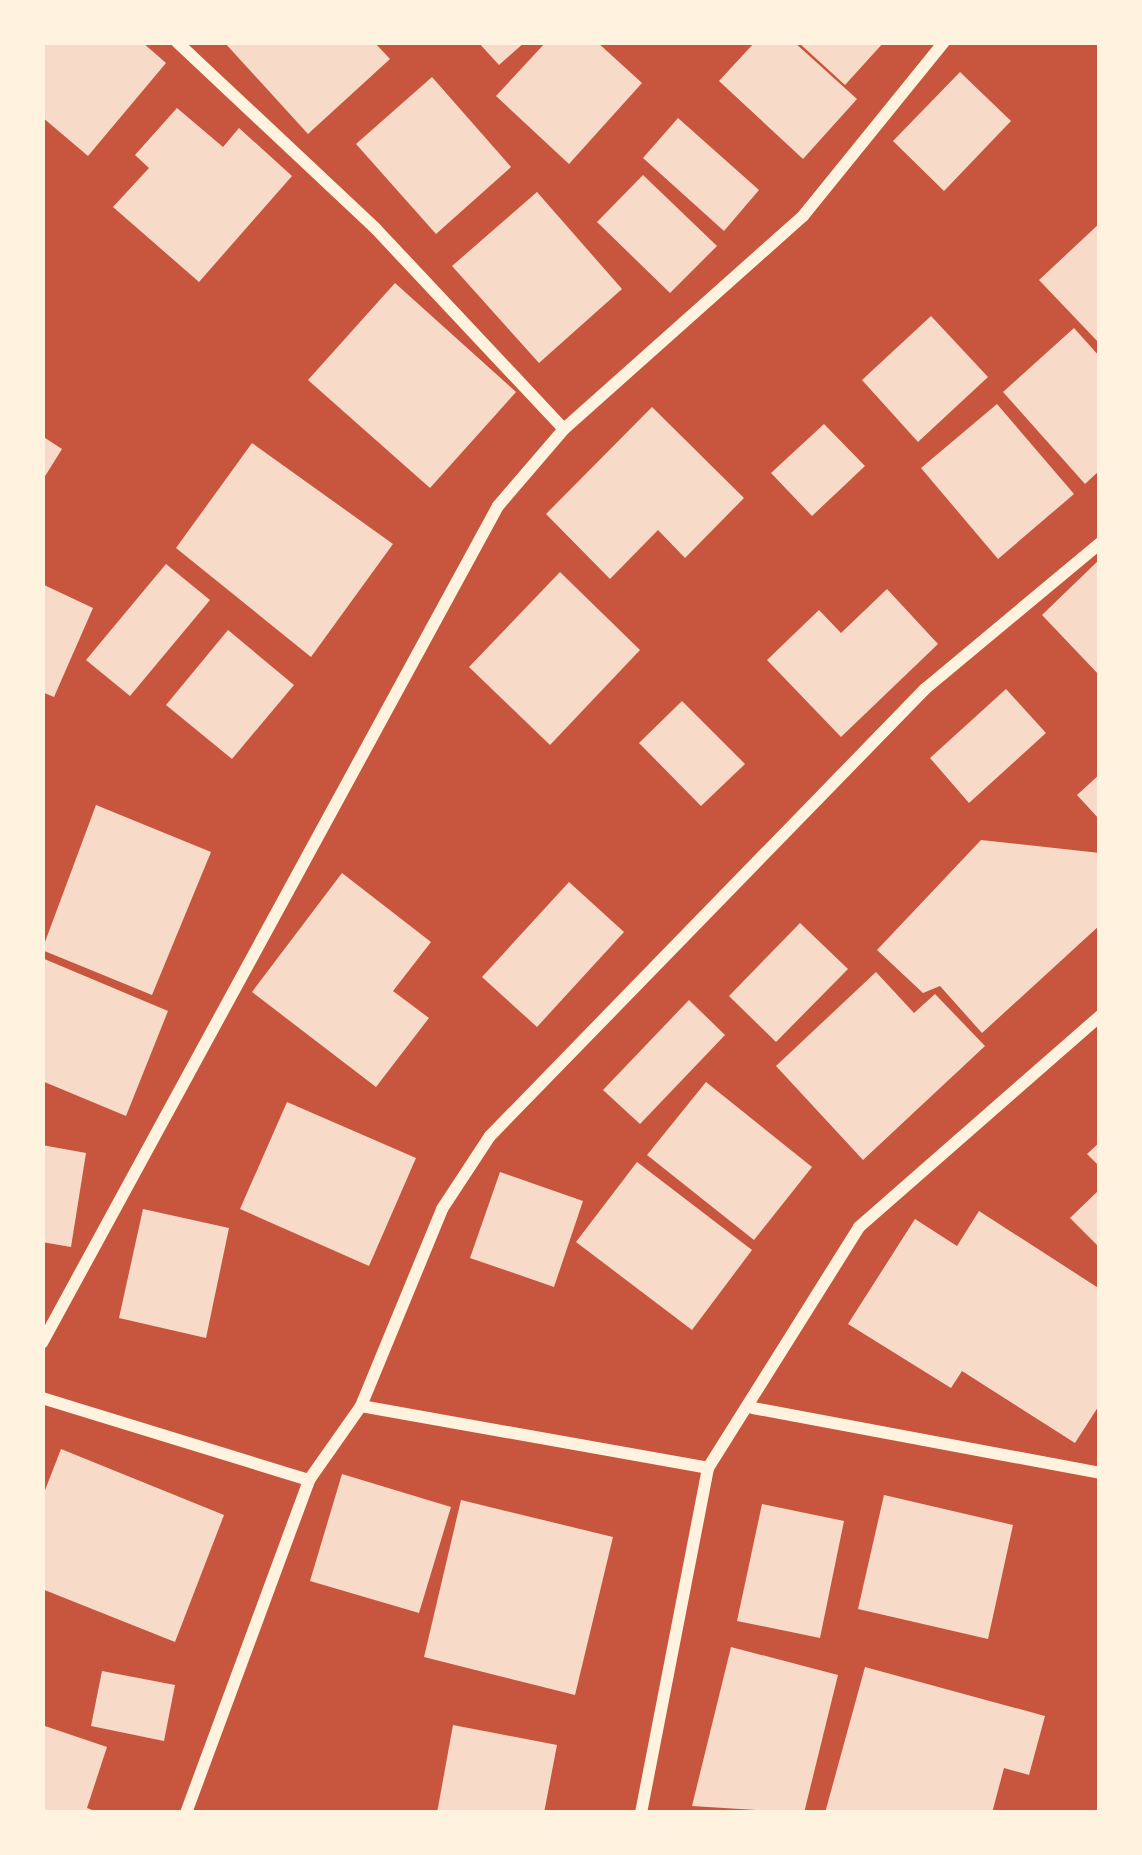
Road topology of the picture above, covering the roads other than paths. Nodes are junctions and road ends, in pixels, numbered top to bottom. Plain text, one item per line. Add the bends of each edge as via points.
1 (177, 42) edge
2 (944, 42) edge
3 (564, 429) junction
4 (1100, 543) edge
5 (1100, 1016) edge
6 (42, 1343) edge
7 (42, 1398) edge
8 (361, 1406) junction
9 (753, 1408) junction
10 (707, 1468) junction
11 (1100, 1473) edge
12 (309, 1480) junction
13 (186, 1813) edge
14 (641, 1813) edge

1 - 3 street via 376,229
2 - 3 street via 803,216
3 - 6 street via 498,506
4 - 8 street via 925,688 490,1136 442,1209
5 - 9 street via 859,1227
7 - 12 street
8 - 10 street
8 - 12 street
9 - 10 street
9 - 11 street
10 - 14 street
12 - 13 street

